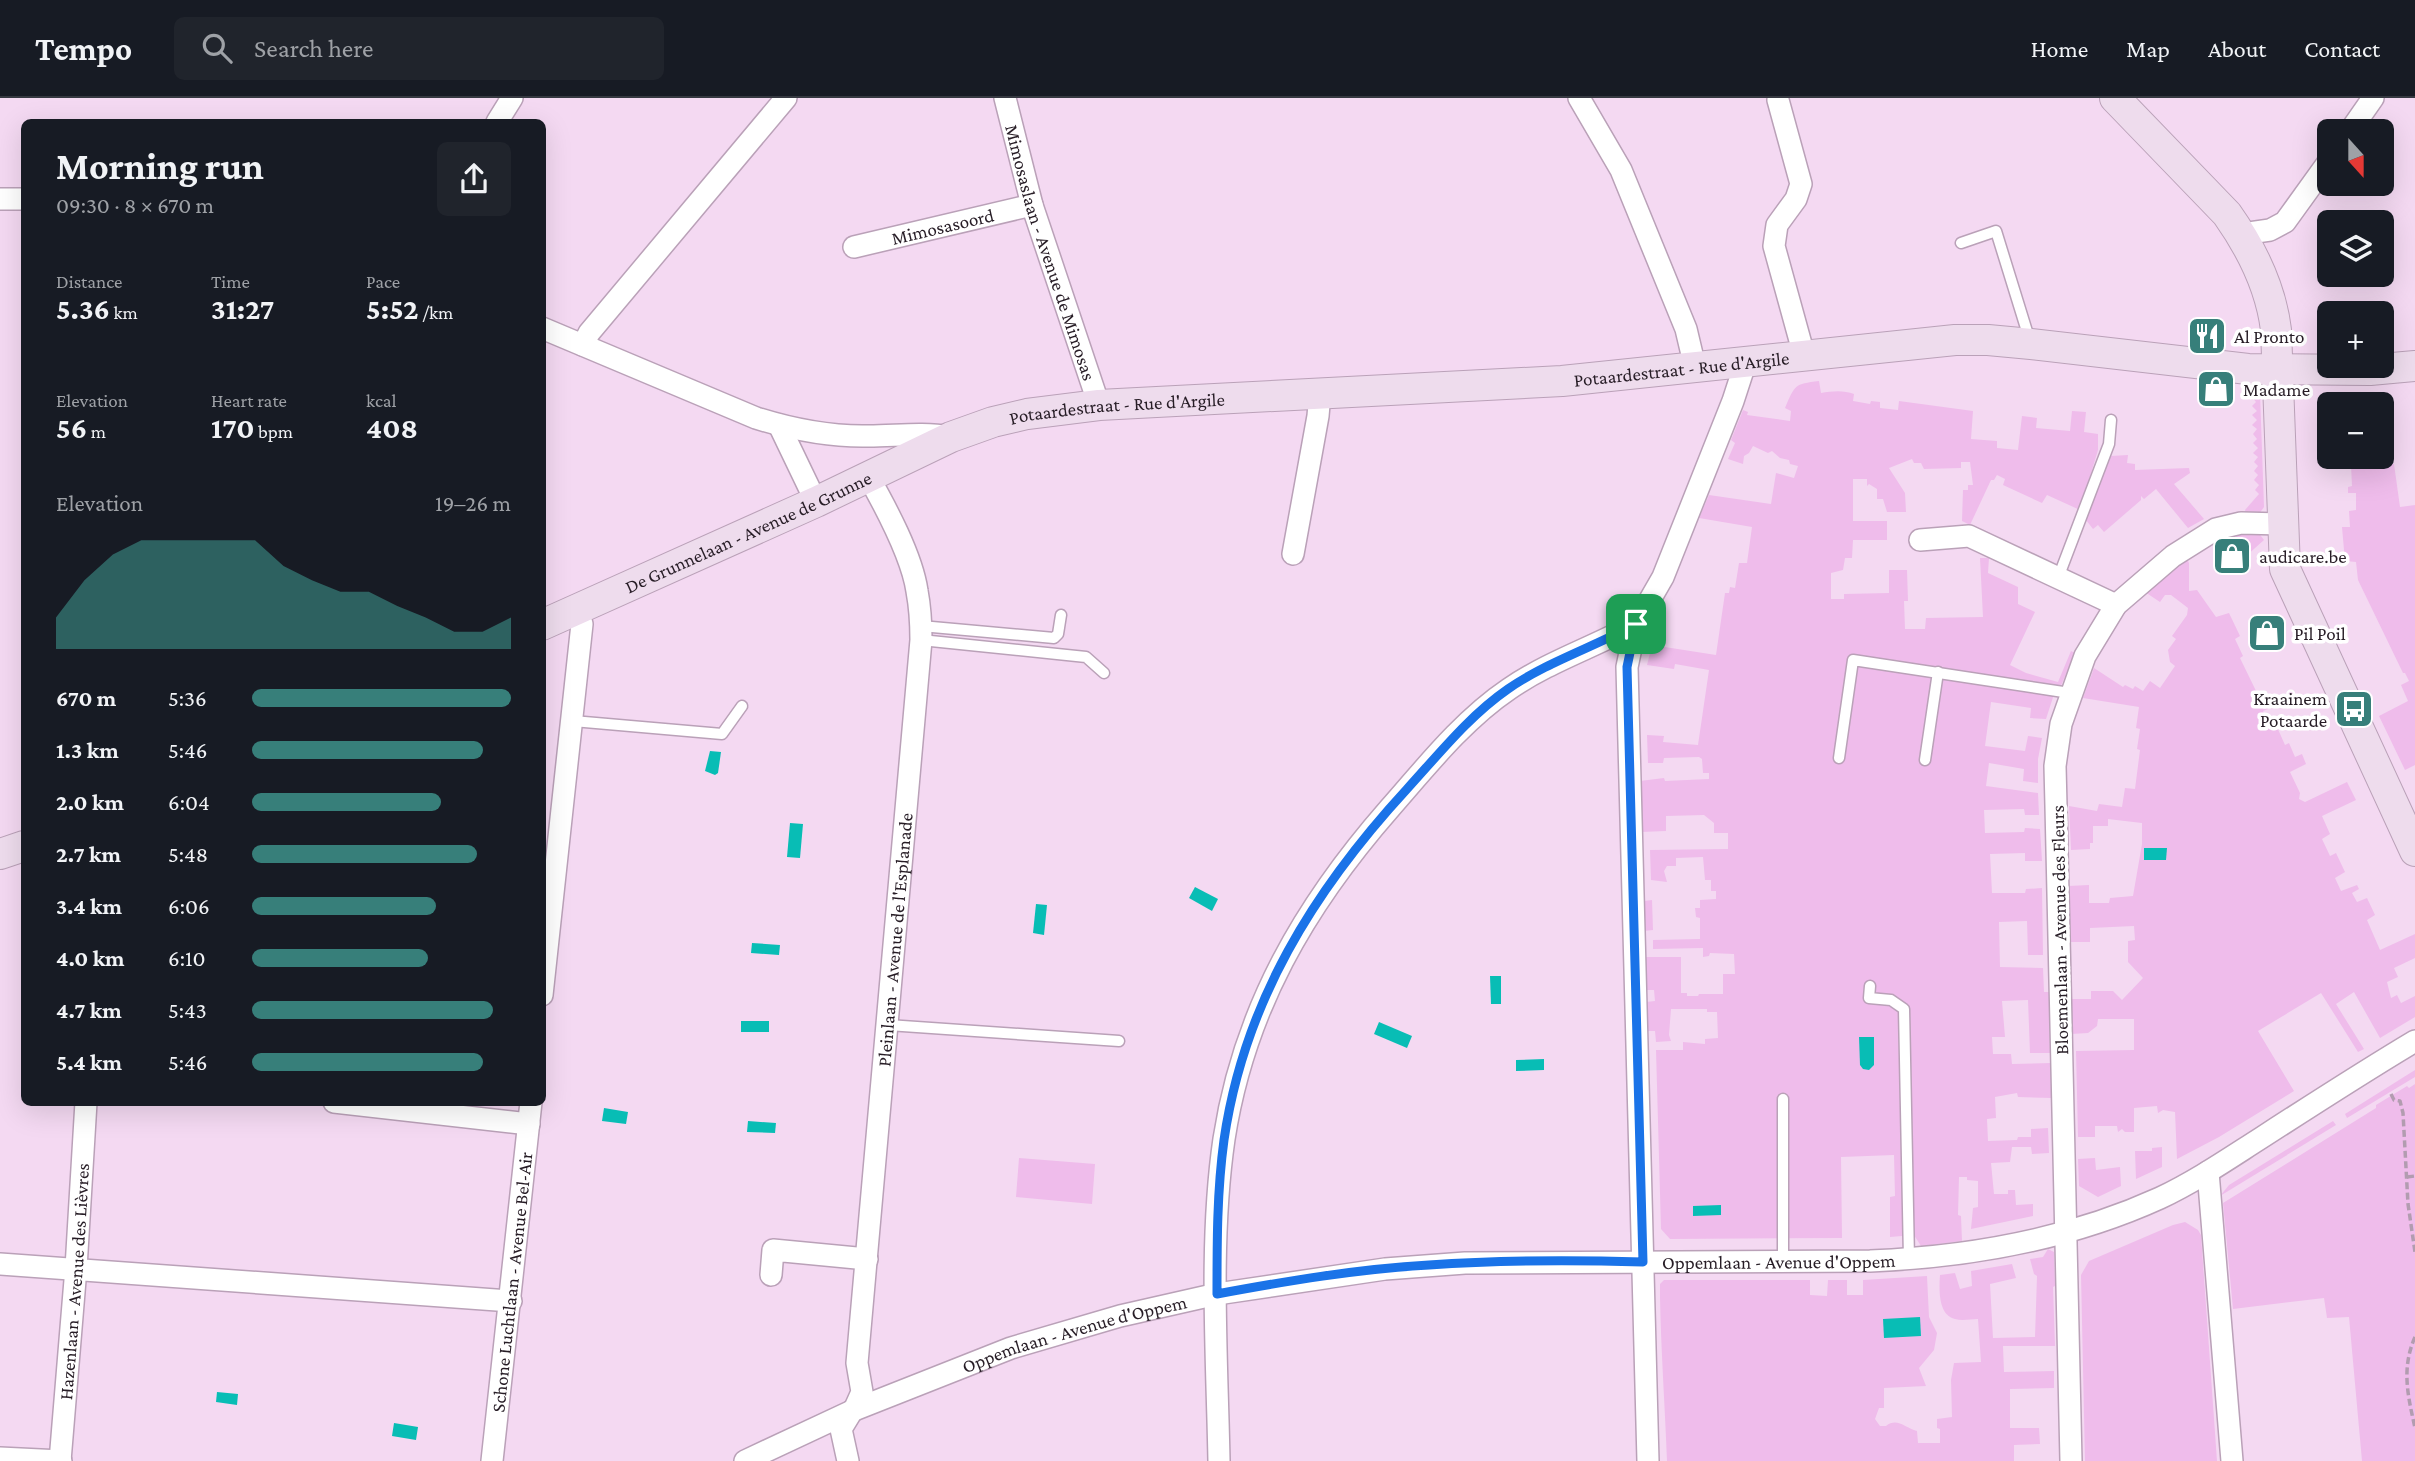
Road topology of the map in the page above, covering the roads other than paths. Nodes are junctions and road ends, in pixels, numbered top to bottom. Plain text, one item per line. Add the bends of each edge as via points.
1 (512, 98) edge
2 (786, 98) edge
3 (1005, 98) edge
4 (1579, 98) edge
5 (2115, 98) edge
6 (2373, 98) edge
7 (1778, 100) edge
8 (499, 119) edge
9 (2358, 119) edge
10 (2317, 178) edge
11 (0, 199) edge
12 (21, 199) edge
13 (1032, 205) junction
14 (2242, 234) junction
15 (1961, 243) dead end
16 (854, 247) dead end
17 (546, 330) edge
18 (2031, 344) junction
19 (583, 345) junction
20 (1804, 355) junction
21 (1746, 361) junction
22 (2415, 366) edge
23 (1695, 367) junction
24 (2276, 368) junction
25 (1320, 393) junction
26 (1099, 405) junction
27 (2111, 420) dead end
28 (779, 425) junction
29 (951, 437) junction
30 (868, 476) junction
31 (816, 502) junction
32 (2282, 524) junction
33 (1920, 540) dead end
34 (1293, 554) dead end
35 (2059, 578) junction
36 (2116, 605) junction
37 (577, 610) junction
38 (1061, 615) dead end
39 (546, 623) edge
40 (1636, 624) junction
41 (921, 633) junction
42 (1104, 673) dead end
43 (1938, 673) junction
44 (2070, 693) junction
45 (742, 706) dead end
46 (573, 721) junction
47 (1839, 758) dead end
48 (1925, 760) dead end
49 (21, 847) edge
50 (2415, 851) edge
51 (0, 854) edge
52 (546, 960) edge
53 (1870, 986) dead end
54 (888, 1025) junction
55 (1119, 1041) dead end
56 (2415, 1041) edge
57 (1783, 1099) dead end
58 (86, 1106) edge
59 (405, 1106) edge
60 (530, 1113) edge
61 (2208, 1172) junction
62 (2065, 1234) junction
63 (867, 1259) junction
64 (1909, 1259) junction
65 (1783, 1261) junction
66 (1643, 1262) junction
67 (0, 1264) edge
68 (76, 1268) junction
69 (771, 1275) dead end
70 (1217, 1294) junction
71 (511, 1301) junction
72 (853, 1411) junction
73 (0, 1458) edge
74 (61, 1461) edge
75 (492, 1461) edge
76 (745, 1461) edge
77 (848, 1461) edge
78 (1219, 1461) edge
79 (1648, 1461) edge
80 (2071, 1461) edge
81 (2232, 1461) edge

1 - 8 street
2 - 19 street
3 - 13 street, Mimosaslaan - Avenue de Mimosas
4 - 23 street via 1622,170 1686,329
5 - 14 street via 2202,185
6 - 9 street
7 - 20 street via 1801,184 1796,200 1777,225 1774,246
10 - 14 street via 2285,222 2270,230
11 - 12 street
13 - 16 street, Mimosasoord
13 - 26 street, Mimosaslaan - Avenue de Mimosas
14 - 24 street via 2272,306
15 - 18 lane via 1996,232
17 - 19 street
18 - 20 street, Potaardestraat - Rue d'Argile via 1929,341
18 - 24 street, Potaardestraat - Rue d'Argile via 2248,369
19 - 28 street
20 - 21 street, Potaardestraat - Rue d'Argile
21 - 23 street, Potaardestraat - Rue d'Argile
21 - 40 street via 1662,577
22 - 24 street, Potaardestraat - Rue d'Argile
23 - 25 street, Potaardestraat - Rue d'Argile via 1562,381
24 - 32 street
25 - 26 street, Potaardestraat - Rue d'Argile
25 - 34 street
26 - 29 street, Potaardestraat - Rue d'Argile via 1027,414
27 - 35 lane via 2109,444
28 - 29 street via 866,436
28 - 31 street
29 - 30 street, De Grunnelaan - Avenue de Grunne
30 - 31 street, De Grunnelaan - Avenue de Grunne
30 - 41 street, Pleinlaan - Avenue de l'Esplanade via 909,564 917,589
31 - 37 street, De Grunnelaan - Avenue de Grunne
32 - 36 street, Bloemenlaan - Avenue des Fleurs via 2241,523 2216,529 2173,556
32 - 50 street via 2289,582
33 - 35 street via 1969,536
35 - 36 street
36 - 44 street, Bloemenlaan - Avenue des Fleurs via 2085,656
37 - 39 street, De Grunnelaan - Avenue de Grunne
37 - 46 street via 582,624
38 - 41 lane via 1054,638
40 - 66 street via 1627,667
40 - 70 street via 1522,680 1483,708 1380,818 1309,912 1264,1002 1232,1101 1218,1196
41 - 42 lane via 1086,657
41 - 54 street, Pleinlaan - Avenue de l'Esplanade
43 - 44 lane
43 - 47 lane via 1853,660
43 - 48 lane
44 - 62 street, Bloemenlaan - Avenue des Fleurs via 2055,766
45 - 46 lane via 722,734
46 - 52 street
49 - 51 street
53 - 64 lane via 1869,998 1891,1000 1904,1009
54 - 55 lane
54 - 63 street, Pleinlaan - Avenue de l'Esplanade
56 - 61 street, Oppemlaan - Avenue d'Oppem
57 - 65 lane
58 - 68 street, Hazenlaan - Avenue des Lièvres
59 - 60 street
60 - 71 street, Schone Luchtlaan - Avenue Bel-Air
61 - 62 street, Oppemlaan - Avenue d'Oppem via 2162,1197
61 - 81 street
62 - 64 street, Oppemlaan - Avenue d'Oppem
62 - 80 street, Bloemenlaan - Avenue des Fleurs
63 - 69 street via 773,1250
63 - 72 street, Pleinlaan - Avenue de l'Esplanade via 857,1363 862,1392
64 - 65 street, Oppemlaan - Avenue d'Oppem
65 - 66 street, Oppemlaan - Avenue d'Oppem
66 - 70 street, Oppemlaan - Avenue d'Oppem via 1428,1265
66 - 79 street
67 - 68 street
68 - 71 street
68 - 74 street, Hazenlaan - Avenue des Lièvres
70 - 72 street, Oppemlaan - Avenue d'Oppem via 1011,1348
70 - 78 street
71 - 75 street, Schone Luchtlaan - Avenue Bel-Air
72 - 76 street, Oppemlaan - Avenue d'Oppem
72 - 77 street, Pleinlaan - Avenue de l'Esplanade via 841,1429
73 - 74 street

